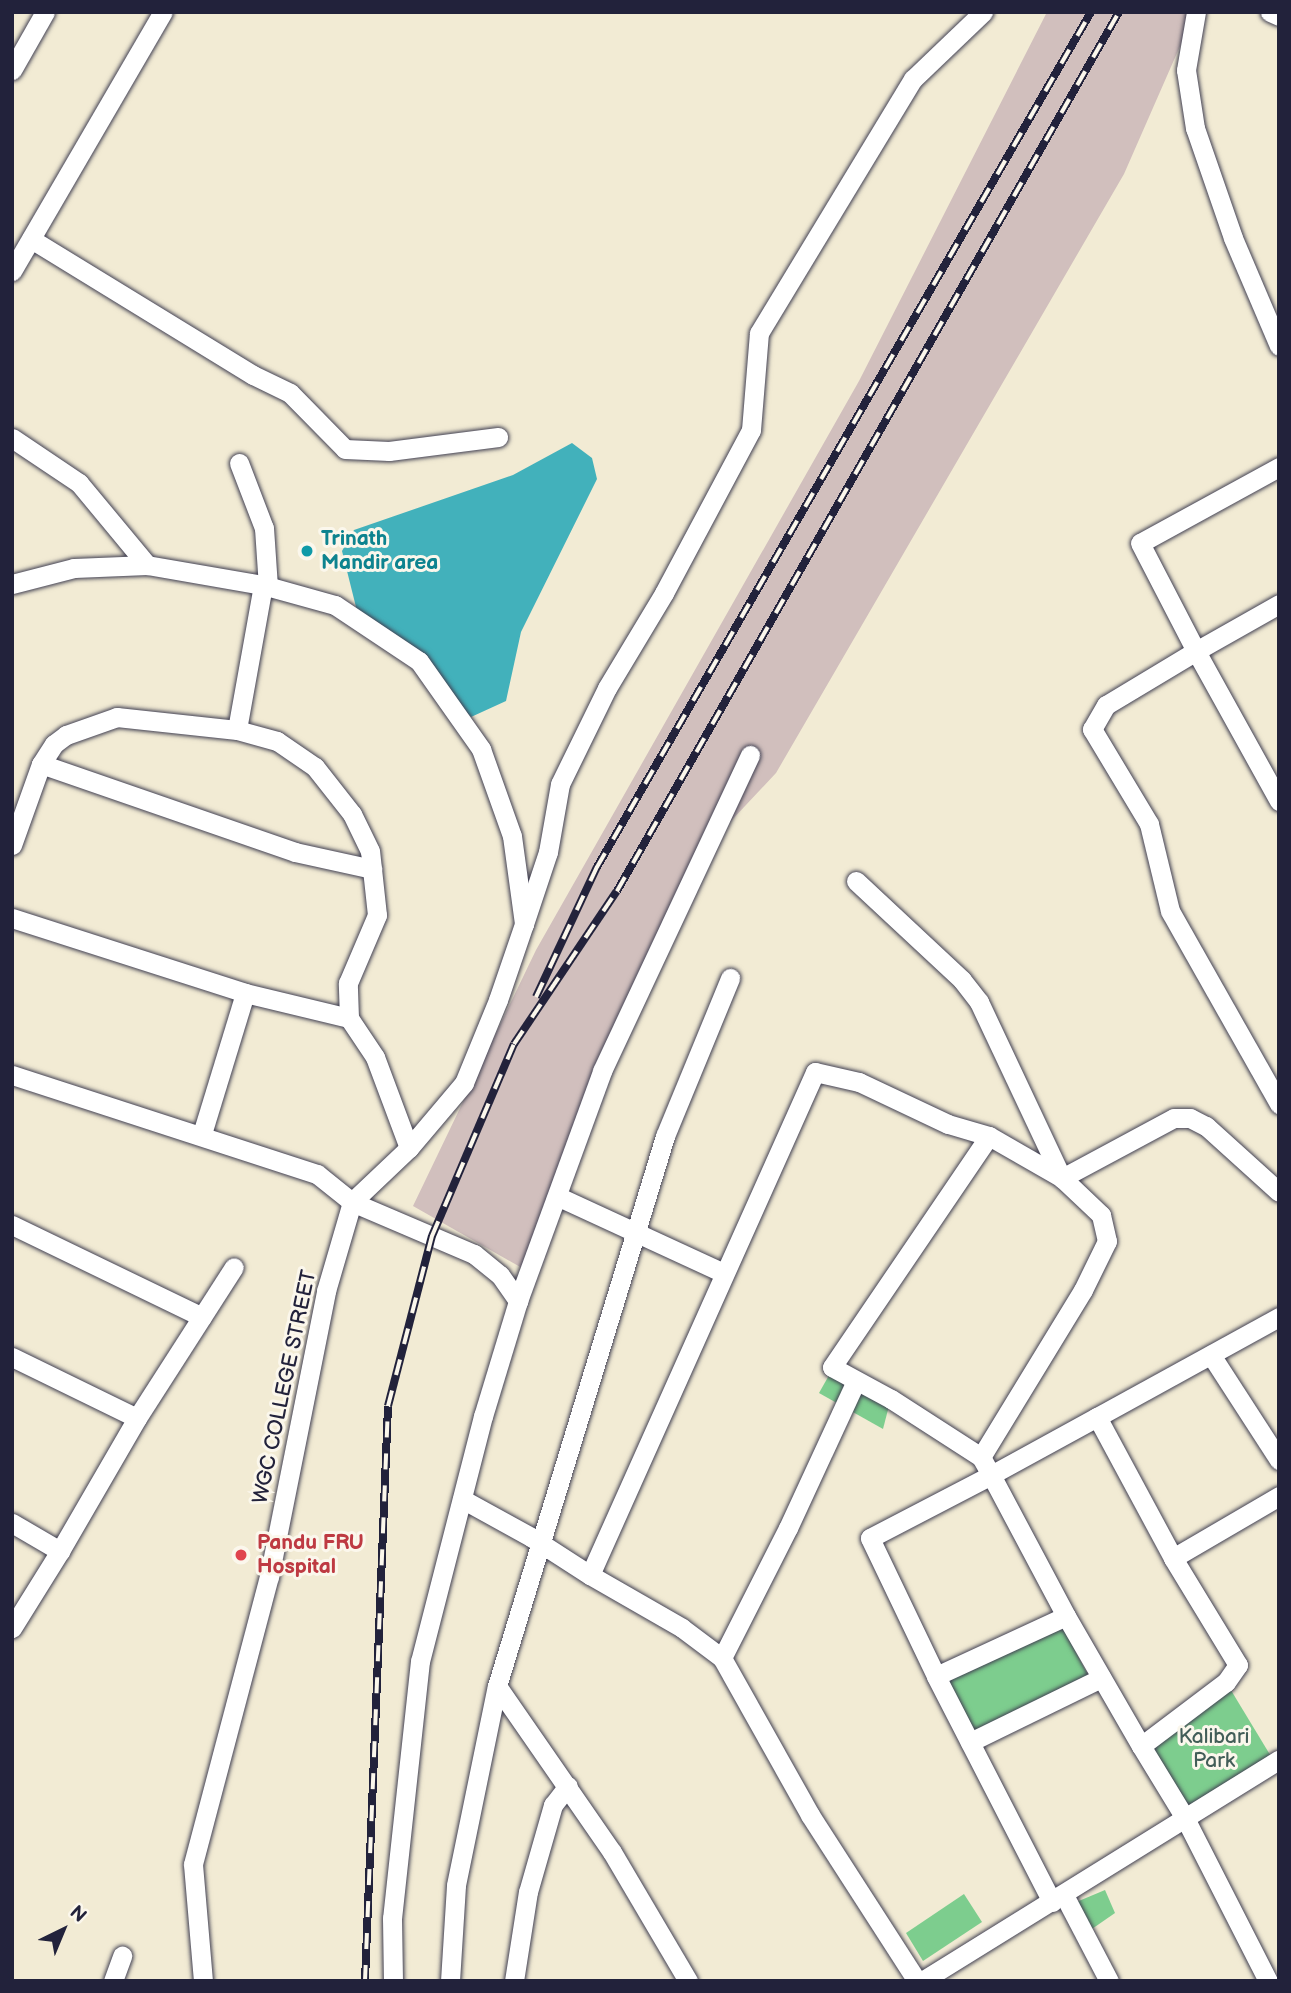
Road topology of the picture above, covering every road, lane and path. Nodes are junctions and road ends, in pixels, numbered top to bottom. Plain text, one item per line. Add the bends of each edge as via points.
1 (45, 12) edge
2 (163, 12) edge
3 (983, 12) edge
4 (1196, 12) edge
5 (1270, 12) edge
6 (1279, 16) edge
7 (12, 71) edge
8 (31, 239) junction
9 (12, 271) edge
10 (1279, 346) edge
11 (498, 437) dead end
12 (12, 438) edge
13 (239, 463) dead end
14 (1279, 467) edge
15 (146, 565) junction
16 (12, 584) edge
17 (265, 586) junction
18 (1279, 604) edge
19 (1196, 651) junction
20 (237, 730) junction
21 (750, 755) dead end
22 (41, 764) junction
23 (1279, 801) edge
24 (12, 845) edge
25 (372, 869) junction
26 (856, 881) dead end
27 (12, 918) edge
28 (524, 924) junction
29 (730, 978) dead end
30 (245, 993) junction
31 (349, 1018) junction
32 (12, 1075) edge
33 (1279, 1104) edge
34 (202, 1134) junction
35 (989, 1136) junction
36 (409, 1148) junction
37 (1062, 1178) junction
38 (1279, 1192) edge
39 (557, 1196) junction
40 (352, 1202) junction
41 (12, 1224) edge
42 (635, 1231) junction
43 (234, 1267) dead end
44 (724, 1273) junction
45 (518, 1301) junction
46 (202, 1317) junction
47 (1279, 1317) edge
48 (1211, 1354) junction
49 (12, 1357) edge
50 (856, 1381) junction
51 (1097, 1417) junction
52 (137, 1418) junction
53 (981, 1457) junction
54 (1279, 1460) edge
55 (991, 1475) junction
56 (1279, 1496) edge
57 (462, 1499) junction
58 (12, 1523) edge
59 (541, 1543) junction
60 (60, 1551) junction
61 (1173, 1558) junction
62 (590, 1575) junction
63 (1066, 1616) junction
64 (12, 1628) edge
65 (722, 1657) junction
66 (936, 1676) junction
67 (1101, 1678) junction
68 (497, 1686) junction
69 (970, 1742) junction
70 (1141, 1746) junction
71 (1279, 1760) edge
72 (568, 1786) junction
73 (1185, 1818) junction
74 (1058, 1899) junction
75 (122, 1956) dead end
76 (113, 1981) edge
77 (203, 1981) edge
78 (393, 1981) edge
79 (450, 1981) edge
80 (514, 1981) edge
81 (688, 1981) edge
82 (919, 1981) edge
83 (1109, 1981) edge
84 (1268, 1981) edge

1 - 7 street
2 - 8 street
3 - 28 street via 913,79 759,333 751,430 607,688 560,784 548,852
4 - 10 street via 1186,70 1195,128 1233,238
5 - 6 street
8 - 9 street
8 - 11 street via 290,393 345,449 389,451
12 - 15 street via 79,483
13 - 17 street via 264,528
14 - 19 street via 1140,543
15 - 16 street via 74,568
15 - 17 street
17 - 20 street
17 - 28 street via 335,605 419,661 481,749 512,836
18 - 19 street
19 - 23 street
19 - 33 street via 1106,705 1092,729 1149,824 1170,911
20 - 22 street via 117,717 66,734
20 - 25 street via 277,741 315,767 352,814 370,851
21 - 39 street via 602,1071
22 - 24 street
22 - 25 street via 295,852
25 - 31 street via 377,915 348,983
26 - 37 street via 962,980 979,1002
27 - 30 street
28 - 36 street via 464,1083
29 - 42 street via 665,1136
30 - 31 street
30 - 34 street
31 - 36 street via 375,1057
32 - 34 street
34 - 40 street via 317,1174
35 - 37 street
35 - 44 street via 948,1124 859,1082 815,1072
35 - 50 street via 832,1367
36 - 40 street
37 - 38 street via 1174,1118 1190,1118 1206,1126
37 - 53 street via 1101,1215 1107,1241 1083,1290
39 - 42 street
39 - 45 street
40 - 45 street via 474,1254 500,1275
40 - 77 street, WGC COLLEGE STREET via 326,1291 269,1577 193,1864
41 - 46 street
42 - 44 street
42 - 59 street
43 - 46 street
44 - 62 street
45 - 57 street
46 - 52 street
47 - 48 street
48 - 51 street
48 - 54 street
49 - 52 street
50 - 53 street
50 - 65 street
51 - 55 street
51 - 61 street
52 - 60 street
53 - 55 street
55 - 63 street
55 - 66 street via 870,1538
56 - 61 street
57 - 59 street
57 - 78 street via 420,1661 392,1918
58 - 60 street
59 - 62 street
59 - 68 street
60 - 64 street
61 - 70 street via 1238,1665 1226,1682
62 - 65 street via 682,1628
63 - 66 street
63 - 67 street
65 - 82 street via 810,1815
66 - 69 street
67 - 69 street
67 - 70 street
68 - 72 street
68 - 79 street via 456,1885
69 - 74 street
70 - 73 street
71 - 73 street
72 - 80 street via 553,1805 532,1879
72 - 81 street
73 - 74 street
73 - 84 street
74 - 82 street
74 - 83 street
75 - 76 street

